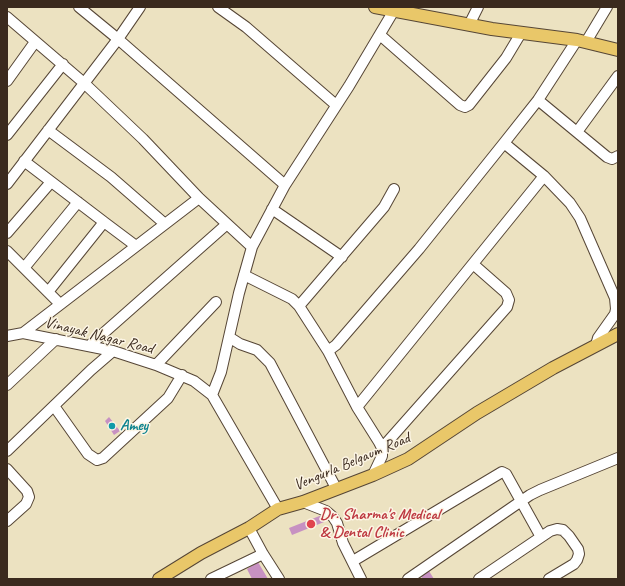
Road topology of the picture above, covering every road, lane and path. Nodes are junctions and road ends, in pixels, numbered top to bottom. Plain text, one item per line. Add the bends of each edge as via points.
1 (79, 7) edge
2 (140, 7) edge
3 (218, 7) edge
4 (375, 7) edge
5 (478, 7) edge
6 (607, 7) edge
7 (395, 9) edge
8 (7, 17) edge
9 (468, 25) junction
10 (521, 33) junction
11 (380, 35) junction
12 (118, 39) junction
13 (581, 41) junction
14 (36, 42) junction
15 (618, 50) edge
16 (63, 64) junction
17 (10, 69) edge
18 (618, 76) edge
19 (7, 81) edge
20 (84, 83) junction
21 (538, 100) junction
22 (336, 105) junction
23 (48, 130) junction
24 (576, 132) junction
25 (7, 135) edge
26 (504, 143) junction
27 (618, 156) edge
28 (24, 161) junction
29 (544, 176) junction
30 (51, 182) junction
31 (7, 184) edge
32 (285, 185) junction
33 (394, 189) dead end
34 (199, 198) junction
35 (78, 202) junction
36 (272, 209) junction
37 (104, 222) junction
38 (165, 224) junction
39 (227, 224) junction
40 (7, 233) edge
41 (136, 246) junction
42 (252, 247) junction
43 (7, 251) edge
44 (342, 257) junction
45 (473, 264) junction
46 (24, 268) junction
47 (244, 275) junction
48 (48, 292) junction
49 (216, 302) dead end
50 (60, 304) junction
51 (299, 306) junction
52 (23, 333) junction
53 (618, 334) edge
54 (7, 336) edge
55 (229, 337) junction
56 (56, 340) junction
57 (596, 345) junction
58 (89, 346) junction
59 (113, 351) junction
60 (328, 351) junction
61 (156, 365) junction
62 (182, 375) junction
63 (7, 385) edge
64 (212, 395) junction
65 (54, 406) junction
66 (356, 407) junction
67 (382, 448) junction
68 (7, 452) edge
69 (618, 458) edge
70 (7, 469) edge
71 (373, 475) junction
72 (336, 488) junction
73 (303, 502) junction
74 (520, 502) junction
75 (278, 509) junction
76 (7, 521) edge
77 (249, 528) junction
78 (541, 537) junction
79 (263, 554) junction
80 (352, 561) junction
81 (159, 579) edge
82 (211, 579) edge
83 (279, 579) edge
84 (361, 579) edge
85 (408, 579) edge
86 (479, 579) edge
87 (549, 579) edge

1 - 12 street
2 - 12 street
3 - 22 street via 246,27
4 - 7 main road
5 - 9 street
6 - 13 street
7 - 9 main road
7 - 11 street
8 - 14 street
9 - 10 main road
10 - 11 street via 506,58 465,107 460,106
10 - 13 main road
11 - 22 street
12 - 20 street
12 - 32 street
13 - 15 main road
13 - 21 street
14 - 16 street
14 - 17 street
16 - 20 street
16 - 25 street
17 - 19 street
18 - 24 street
20 - 23 street
20 - 34 street via 143,139
21 - 24 street
21 - 26 street
22 - 32 street
23 - 28 street
23 - 38 street via 111,177
24 - 27 street via 607,157 612,159
26 - 29 street
26 - 60 street via 419,248 336,345
28 - 30 street
28 - 31 street
29 - 45 street
29 - 57 street via 570,203 580,218 615,298 615,314
30 - 35 street
30 - 40 street
32 - 36 street
33 - 44 street via 384,207
34 - 38 street
34 - 39 street
35 - 37 street
35 - 46 street
36 - 42 street
36 - 44 street
37 - 41 street
37 - 48 street
38 - 41 street
39 - 42 street
39 - 58 street
41 - 50 street
42 - 47 street
43 - 46 street
44 - 51 street
45 - 66 street
45 - 67 street via 506,293 509,300 507,307
46 - 48 street
47 - 51 street via 292,299
47 - 55 street
48 - 50 street
49 - 61 street
50 - 52 street
51 - 60 street
52 - 54 street, Vinayak Nagar Road
52 - 56 street, Vinayak Nagar Road
53 - 57 main road, Vengurla Belgaum Road
55 - 64 street via 221,372
55 - 72 street via 257,350 270,363
56 - 58 street, Vinayak Nagar Road
56 - 63 street
57 - 71 main road, Vengurla Belgaum Road via 477,413 408,459
58 - 59 street, Vinayak Nagar Road
59 - 61 street, Vinayak Nagar Road
59 - 65 street
60 - 66 street
61 - 62 street, Vinayak Nagar Road
62 - 64 street, Vinayak Nagar Road
62 - 65 street via 168,398 103,458 97,460 88,454
64 - 75 street, Vinayak Nagar Road
65 - 68 street
66 - 67 street
67 - 71 street via 382,456
69 - 74 street via 540,490
70 - 76 street via 27,491 29,497 26,504
71 - 72 main road, Vengurla Belgaum Road
72 - 73 main road, Vengurla Belgaum Road
73 - 75 main road, Vengurla Belgaum Road
73 - 80 street via 326,511 333,517
74 - 78 street
74 - 80 street via 506,474 500,472
74 - 85 street
75 - 77 main road, Vengurla Belgaum Road
77 - 79 street
77 - 81 main road, Vengurla Belgaum Road
78 - 86 street
78 - 87 street via 557,528 563,530 579,554 574,564
79 - 82 street
79 - 83 street
80 - 84 street

